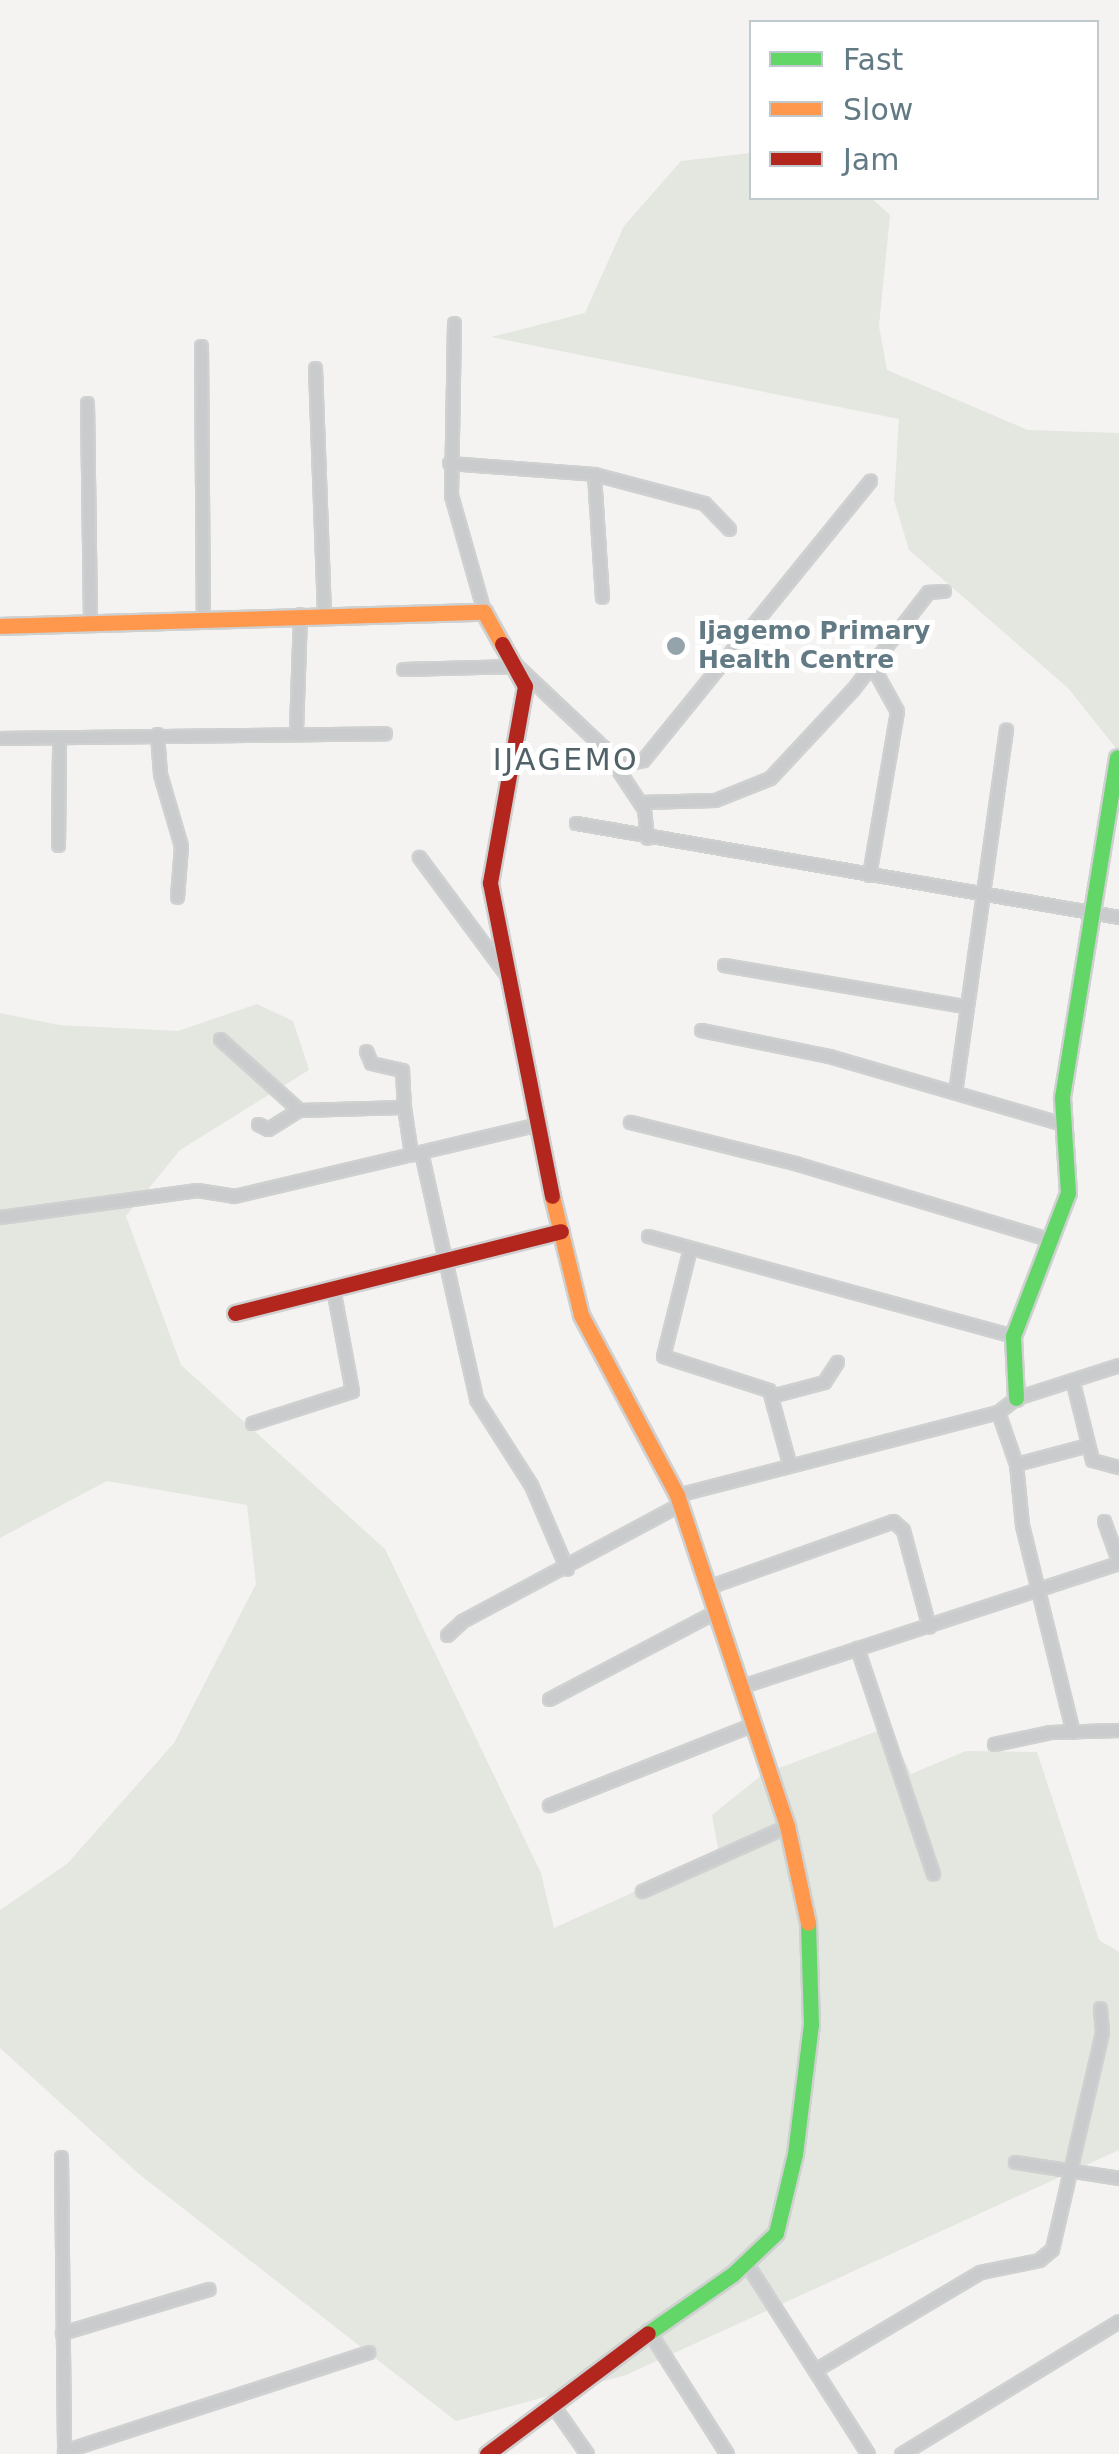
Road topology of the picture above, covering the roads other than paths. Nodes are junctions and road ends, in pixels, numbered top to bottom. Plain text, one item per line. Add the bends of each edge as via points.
1 (454, 323) dead end
2 (202, 346) dead end
3 (315, 368) dead end
4 (88, 403) dead end
5 (450, 464) junction
6 (594, 474) junction
7 (870, 481) dead end
8 (729, 529) dead end
9 (944, 591) dead end
10 (602, 596) dead end
11 (484, 612) junction
12 (300, 614) junction
13 (324, 614) junction
14 (204, 618) junction
15 (90, 620) junction
16 (0, 626) edge
17 (870, 662) junction
18 (517, 666) junction
19 (403, 669) dead end
20 (296, 730) junction
21 (1006, 730) dead end
22 (385, 732) dead end
23 (157, 734) junction
24 (0, 738) edge
25 (59, 741) junction
26 (1116, 758) dead end
27 (616, 766) junction
28 (640, 802) junction
29 (576, 824) dead end
30 (647, 838) junction
31 (58, 845) dead end
32 (418, 857) dead end
33 (869, 875) junction
34 (979, 891) junction
35 (176, 897) dead end
36 (1092, 911) junction
37 (1119, 917) edge
38 (724, 965) dead end
39 (503, 970) junction
40 (965, 1006) junction
41 (701, 1030) dead end
42 (220, 1039) dead end
43 (366, 1051) dead end
44 (955, 1092) junction
45 (404, 1107) junction
46 (299, 1110) junction
47 (630, 1122) dead end
48 (1059, 1122) junction
49 (258, 1124) dead end
50 (534, 1125) junction
51 (416, 1153) junction
52 (0, 1216) edge
53 (561, 1231) junction
54 (648, 1236) dead end
55 (1048, 1240) junction
56 (690, 1248) junction
57 (444, 1260) junction
58 (332, 1288) junction
59 (235, 1312) dead end
60 (1013, 1336) junction
61 (837, 1362) dead end
62 (1119, 1365) edge
63 (1072, 1383) junction
64 (771, 1396) junction
65 (1016, 1398) junction
66 (998, 1412) junction
67 (252, 1424) dead end
68 (1088, 1445) junction
69 (789, 1462) junction
70 (1016, 1464) junction
71 (1119, 1467) edge
72 (678, 1500) junction
73 (1104, 1520) dead end
74 (1119, 1563) edge
75 (567, 1569) junction
76 (708, 1588) junction
77 (1038, 1591) junction
78 (715, 1612) junction
79 (928, 1627) junction
80 (447, 1635) dead end
81 (857, 1648) junction
82 (739, 1687) junction
83 (549, 1699) dead end
84 (752, 1725) junction
85 (1119, 1730) edge
86 (1074, 1732) junction
87 (994, 1744) dead end
88 (550, 1805) dead end
89 (787, 1826) junction
90 (933, 1874) dead end
91 (642, 1891) dead end
92 (1100, 2008) dead end
93 (62, 2157) dead end
94 (1015, 2162) dead end
95 (1074, 2168) junction
96 (1119, 2178) edge
97 (746, 2264) junction
98 (209, 2289) dead end
99 (1119, 2320) edge
100 (648, 2330) junction
101 (62, 2333) junction
102 (368, 2352) dead end
103 (815, 2370) junction
104 (552, 2404) junction
105 (64, 2452) edge
106 (487, 2454) edge
107 (587, 2454) edge
108 (726, 2454) edge
109 (868, 2454) edge
110 (901, 2454) edge

1 - 5 street
2 - 14 street
3 - 13 street
4 - 15 street
5 - 6 street
5 - 11 street via 457,531
6 - 8 street via 704,503
6 - 10 street
7 - 27 street via 643,760
9 - 17 street via 928,592
11 - 13 street
11 - 18 street
12 - 13 street
12 - 14 street
12 - 20 street
14 - 15 street
15 - 16 street
17 - 28 street via 854,689 770,778 715,800
17 - 33 street via 897,711
18 - 19 street
18 - 27 street via 576,714
18 - 39 street via 526,702 498,812 490,883
20 - 22 street
20 - 23 street
21 - 34 street
23 - 25 street
23 - 35 street via 160,774 181,846
24 - 25 street
25 - 31 street
26 - 36 street
27 - 28 street
28 - 30 street
29 - 30 street
30 - 33 street
32 - 39 street
33 - 34 street
34 - 36 street
34 - 40 street
36 - 37 street
36 - 48 street
38 - 40 street
39 - 50 street
40 - 44 street
41 - 44 street via 829,1056
42 - 46 street
43 - 45 street via 371,1063 402,1070
44 - 48 street
45 - 46 street
45 - 51 street
46 - 49 street via 268,1129
47 - 55 street via 795,1163
48 - 55 street via 1072,1170
50 - 51 street
50 - 53 street
51 - 52 street via 234,1196 197,1190
51 - 57 street
53 - 57 street
53 - 72 street via 581,1315
54 - 56 street
55 - 60 street
56 - 60 street
56 - 64 street via 663,1356 763,1386
57 - 58 street
57 - 75 street via 476,1399 531,1485
58 - 59 street
58 - 67 street via 352,1391
60 - 65 street
61 - 64 street via 824,1382
62 - 63 street
63 - 65 street
63 - 68 street
64 - 69 street
65 - 66 street
66 - 69 street
66 - 70 street
68 - 70 street
68 - 71 street via 1096,1466
69 - 72 street
70 - 77 street
72 - 75 street
72 - 76 street
73 - 74 street
74 - 77 street
75 - 80 street via 462,1621
76 - 78 street
76 - 79 street via 893,1521 904,1530
77 - 79 street
77 - 86 street
78 - 82 street
78 - 83 street
79 - 81 street
81 - 82 street
81 - 90 street
82 - 84 street
84 - 88 street
84 - 89 street
85 - 86 street
86 - 87 street
89 - 91 street
89 - 97 street via 808,1902 812,2024 786,2199 776,2232
92 - 95 street via 1102,2032
93 - 101 street
94 - 95 street
95 - 96 street
95 - 103 street via 1046,2256 980,2272
97 - 100 street
97 - 103 street
98 - 101 street
99 - 110 street
100 - 104 street
100 - 108 street
101 - 105 street
102 - 105 street
103 - 109 street
104 - 106 street
104 - 107 street

